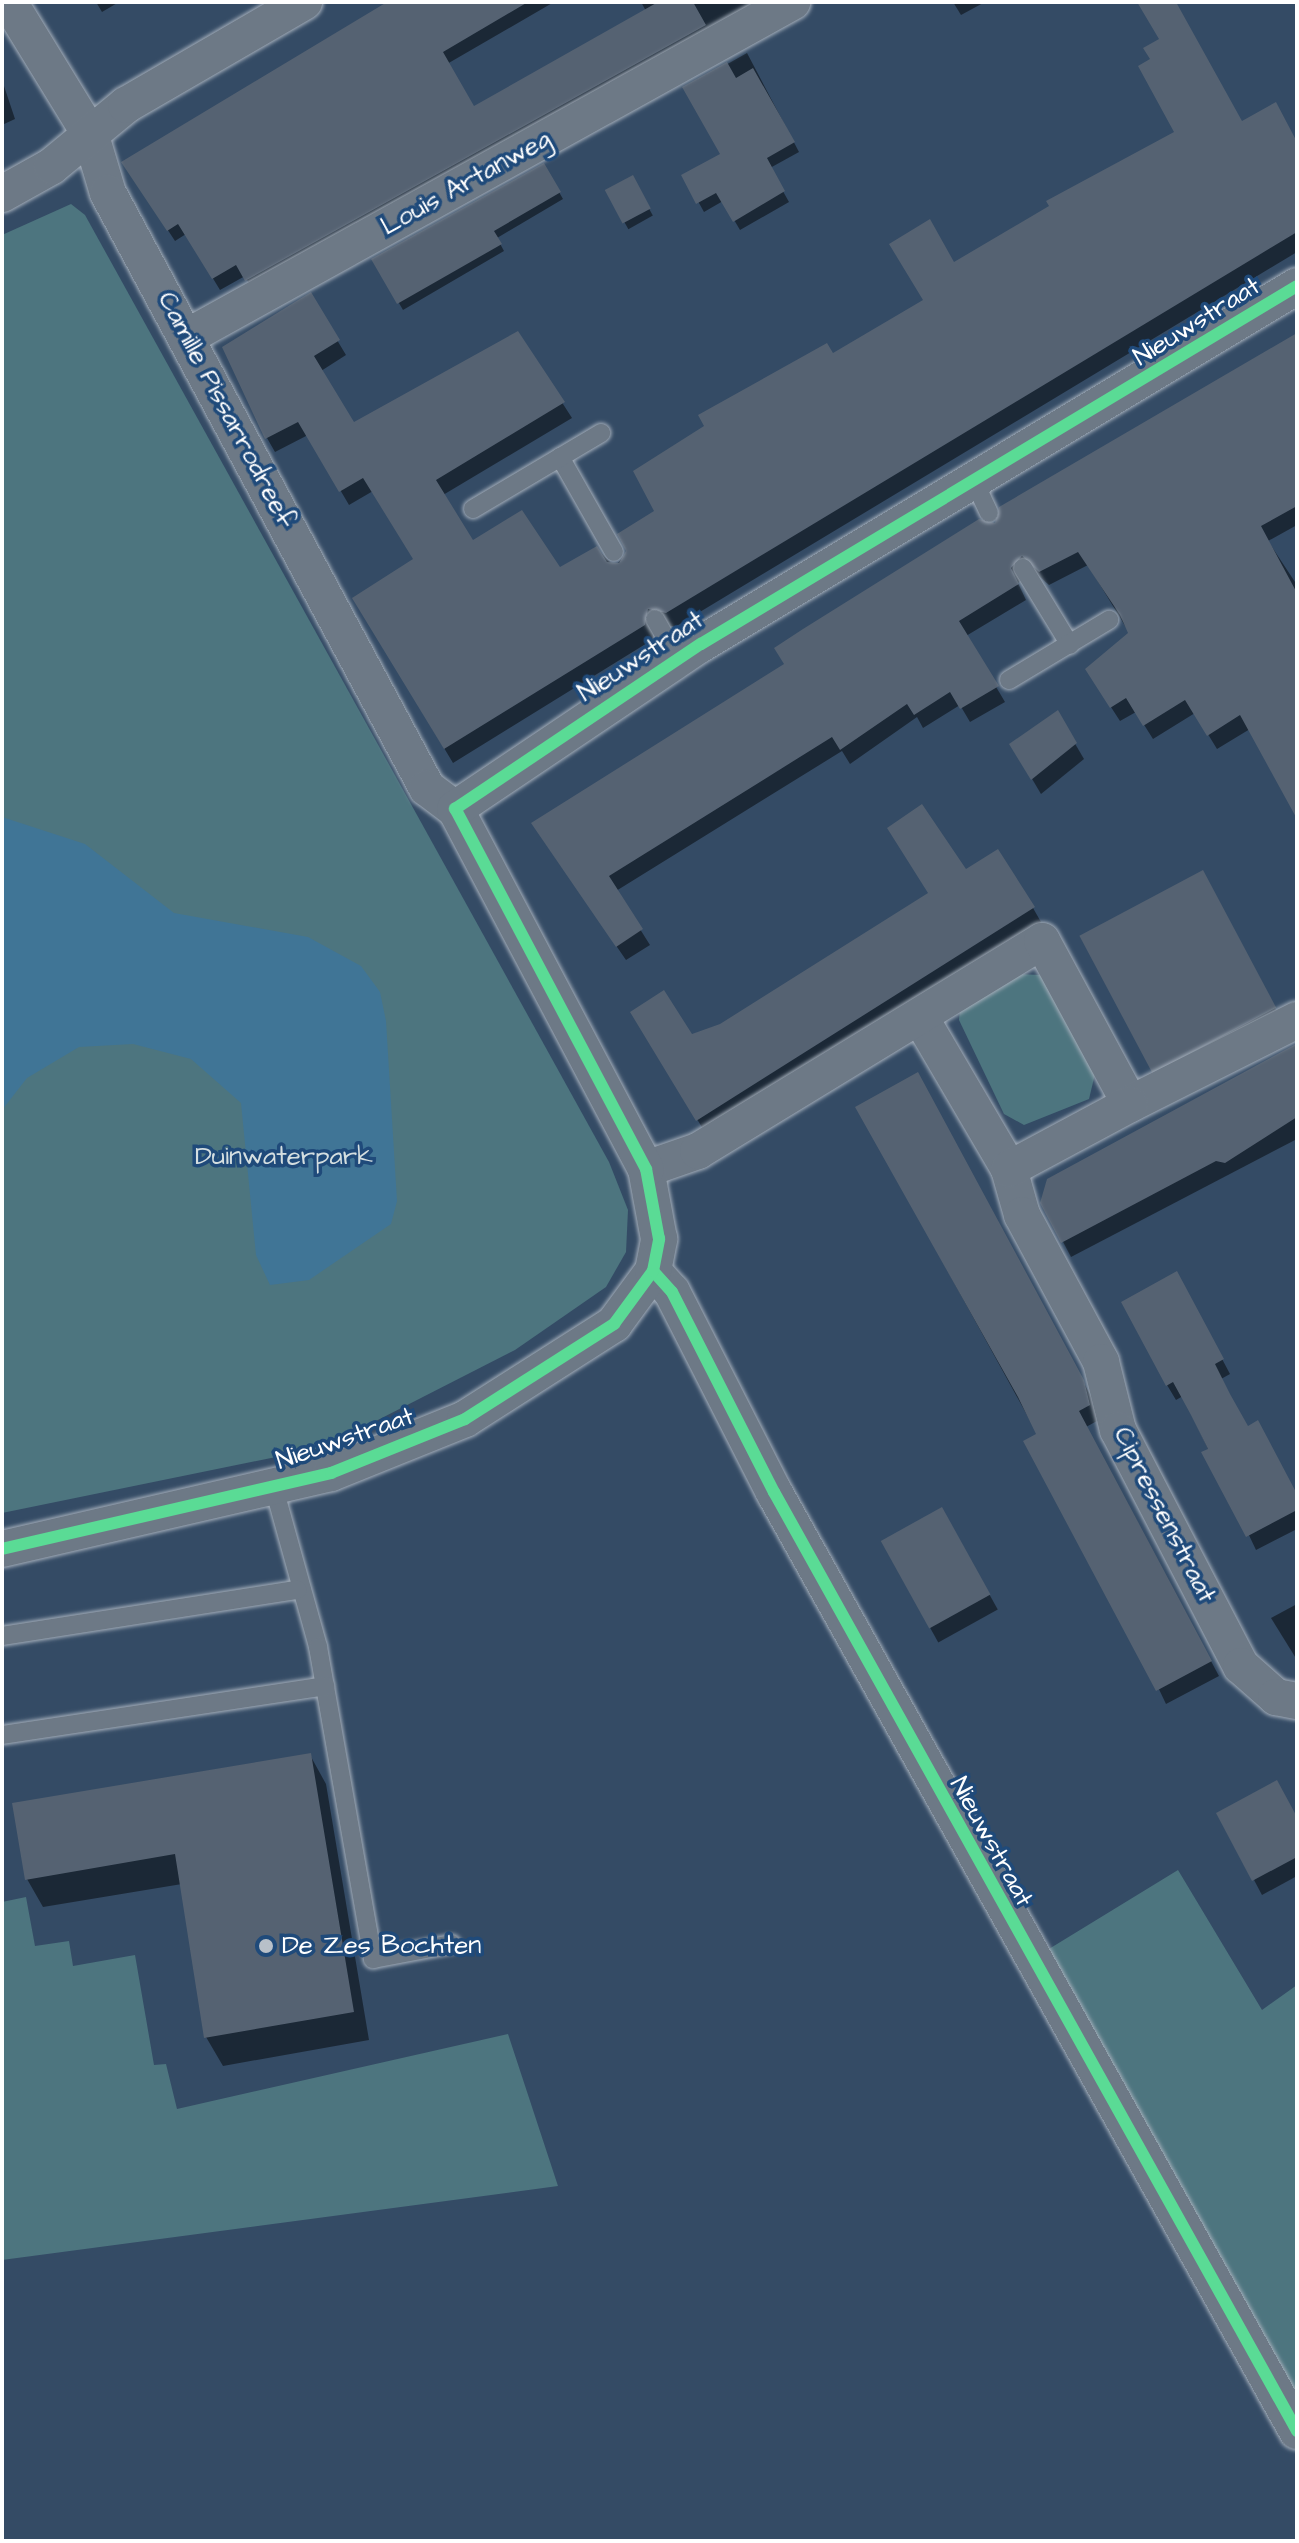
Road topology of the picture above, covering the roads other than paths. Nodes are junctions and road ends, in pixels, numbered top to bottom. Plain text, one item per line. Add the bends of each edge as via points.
1 (9, 2) edge
2 (304, 2) edge
3 (792, 2) edge
4 (738, 16) edge
5 (91, 136) junction
6 (2, 194) edge
7 (1297, 286) edge
8 (187, 337) junction
9 (601, 433) dead end
10 (560, 457) junction
11 (473, 509) dead end
12 (614, 552) dead end
13 (1023, 568) dead end
14 (655, 619) dead end
15 (1109, 620) dead end
16 (1070, 645) junction
17 (678, 659) junction
18 (1009, 680) dead end
19 (455, 809) junction
20 (920, 1017) junction
21 (1297, 1020) edge
22 (1130, 1104) junction
23 (646, 1169) junction
24 (1009, 1169) junction
25 (653, 1271) junction
26 (274, 1488) junction
27 (2, 1549) edge
28 (297, 1590) junction
29 (2, 1636) edge
30 (325, 1686) junction
31 (1297, 1701) edge
32 (2, 1735) edge
33 (452, 1944) dead end
34 (1297, 2431) edge

1 - 5 street, Camille Pissarrodreef
2 - 5 street via 126,105
3 - 4 street, Louis Artanweg
4 - 8 street, Louis Artanweg
5 - 6 street
5 - 8 street, Camille Pissarrodreef via 108,193
7 - 17 street, Nieuwstraat via 982,498
8 - 19 street, Camille Pissarrodreef via 427,788
9 - 10 lane
10 - 11 lane
10 - 12 lane
13 - 16 lane
14 - 17 lane
15 - 16 lane
16 - 18 lane
17 - 19 street, Nieuwstraat via 480,786
19 - 23 street, Nieuwstraat
20 - 22 street via 1042,941
20 - 23 street via 698,1151
20 - 24 street, Cipressenstraat
21 - 22 street
22 - 24 street
23 - 25 street, Nieuwstraat via 659,1239
24 - 31 street, Cipressenstraat via 1022,1215 1101,1362 1118,1430 1241,1666 1276,1697
25 - 26 street, Nieuwstraat via 614,1324 465,1419 331,1473
25 - 34 street, Nieuwstraat via 672,1292 774,1492
26 - 27 street, Nieuwstraat
26 - 28 lane
28 - 29 lane
28 - 30 lane
30 - 32 lane
30 - 33 lane via 373,1959

